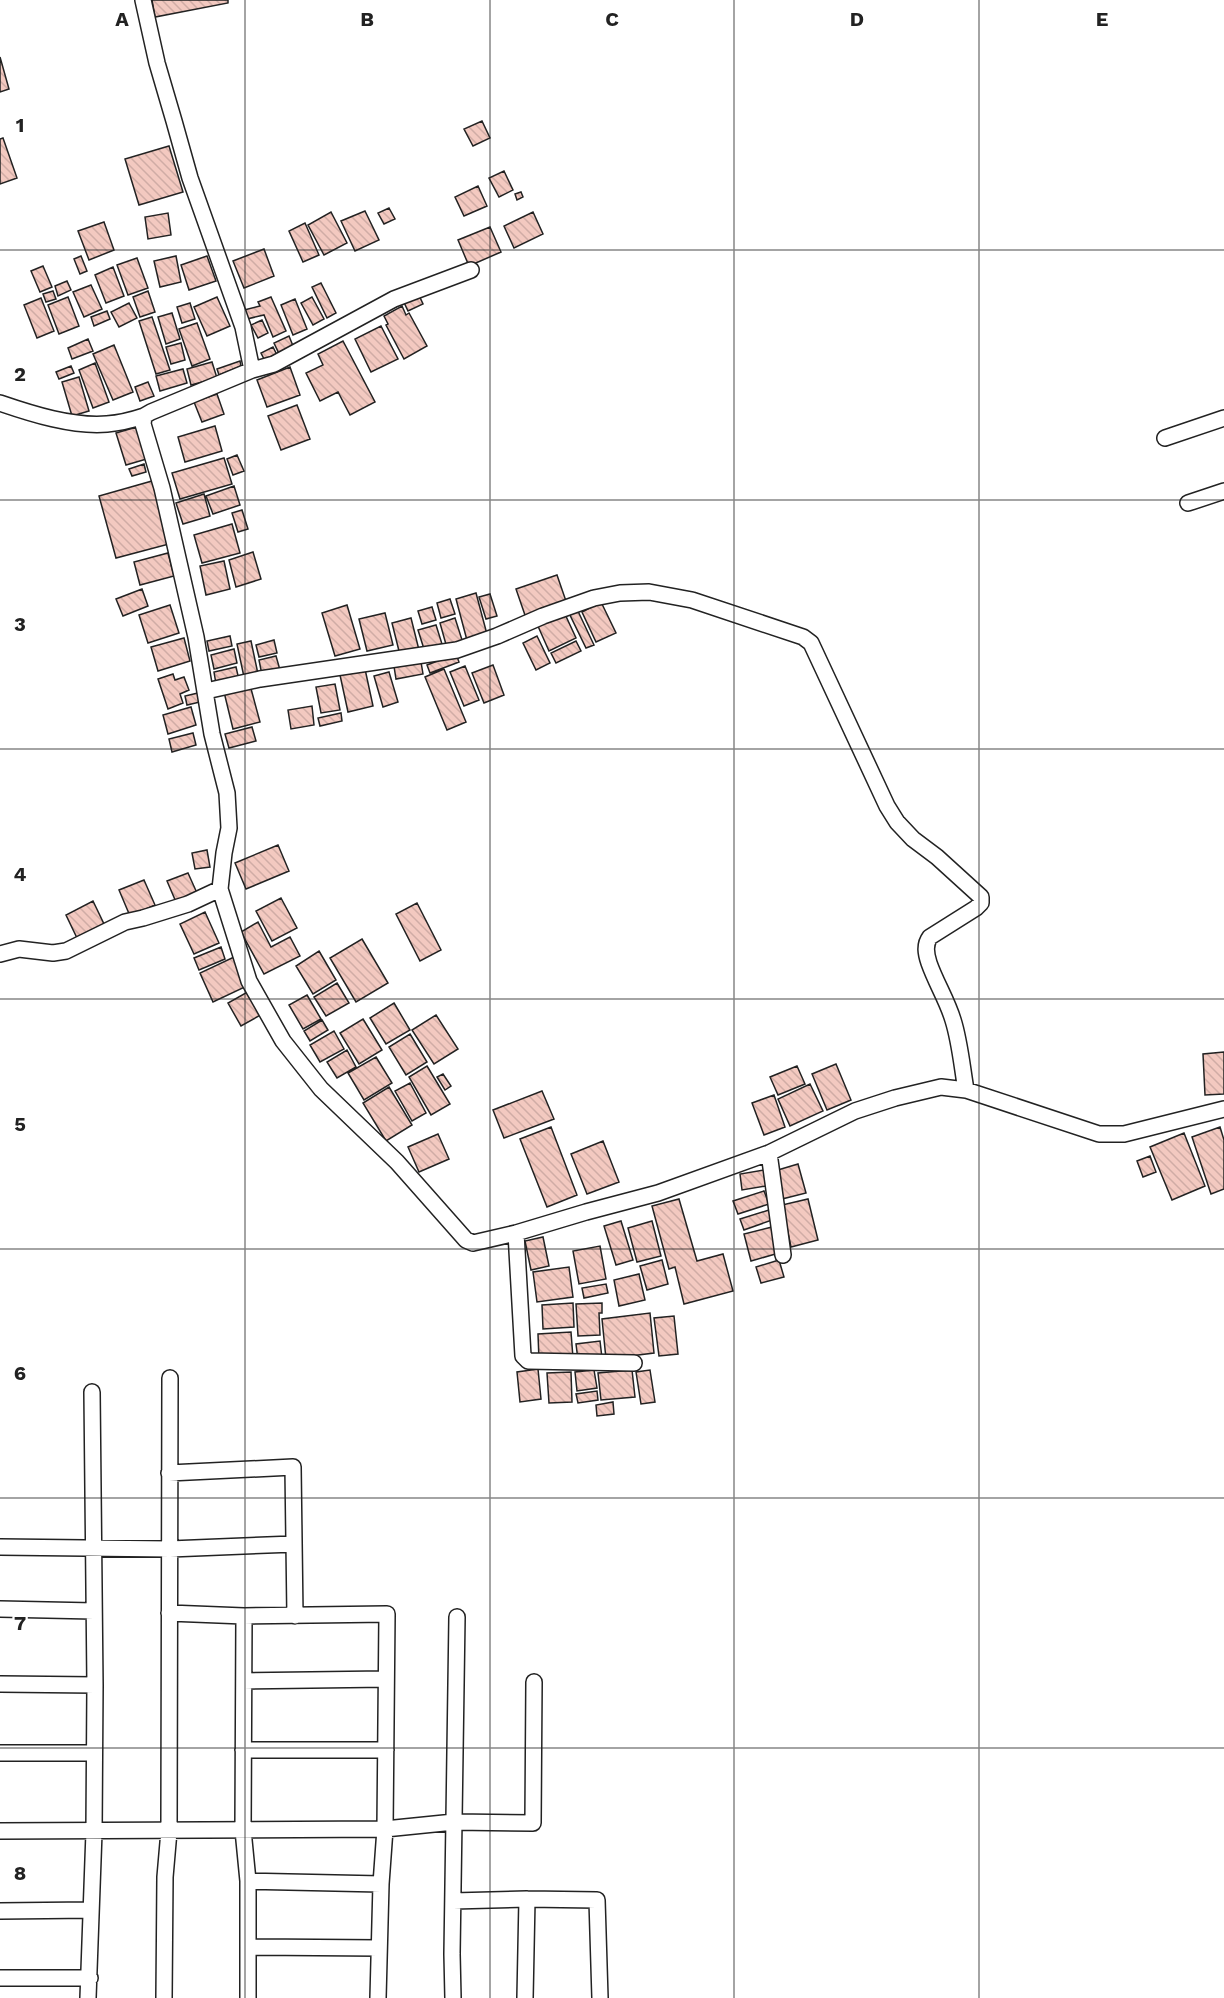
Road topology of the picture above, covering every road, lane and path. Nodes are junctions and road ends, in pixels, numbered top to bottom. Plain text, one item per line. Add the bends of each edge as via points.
1 (143, 0) edge
2 (471, 270) dead end
3 (252, 370) junction
4 (0, 403) edge
5 (144, 416) junction
6 (1224, 417) edge
7 (1165, 438) dead end
8 (1224, 491) edge
9 (1188, 503) dead end
10 (206, 691) junction
11 (220, 888) junction
12 (0, 954) edge
13 (966, 1090) junction
14 (1224, 1108) edge
15 (769, 1153) junction
16 (516, 1233) junction
17 (783, 1255) dead end
18 (634, 1363) dead end
19 (170, 1378) dead end
20 (92, 1392) dead end
21 (169, 1473) junction
22 (294, 1544) junction
23 (0, 1548) edge
24 (93, 1549) junction
25 (170, 1549) junction
26 (0, 1608) edge
27 (94, 1611) junction
28 (169, 1613) junction
29 (244, 1616) junction
30 (295, 1616) junction
31 (457, 1617) dead end
32 (386, 1679) junction
33 (244, 1682) junction
34 (534, 1682) dead end
35 (0, 1684) edge
36 (95, 1685) junction
37 (243, 1750) junction
38 (386, 1750) junction
39 (0, 1753) edge
40 (94, 1753) junction
41 (454, 1822) junction
42 (384, 1829) junction
43 (243, 1830) junction
44 (0, 1831) edge
45 (169, 1831) junction
46 (94, 1832) junction
47 (248, 1881) junction
48 (381, 1884) junction
49 (526, 1899) junction
50 (453, 1901) junction
51 (91, 1910) junction
52 (0, 1911) edge
53 (248, 1947) junction
54 (379, 1948) junction
55 (0, 1978) edge
56 (90, 1978) junction
57 (88, 1998) edge
58 (164, 1998) edge
59 (248, 1998) edge
60 (378, 1998) edge
61 (453, 1998) edge
62 (525, 1998) edge
63 (600, 1998) edge

1 - 3 street via 177,133 243,327
2 - 3 street via 394,299 274,364
3 - 5 street
4 - 5 street via 59,420 94,424
5 - 10 street
6 - 7 street
8 - 9 street
10 - 11 street via 230,812
10 - 13 street via 260,678 457,650 594,598 620,593 649,592 692,600 802,638 811,643 897,822 981,897 976,908 930,937 925,948 954,1023
11 - 12 street via 188,904 126,922 66,951 19,950
11 - 16 street via 249,981 283,1041 321,1089 397,1162 466,1240 473,1243
13 - 14 street via 1099,1134 1124,1134
13 - 15 street via 941,1088 885,1101 855,1111
15 - 16 street via 658,1193
15 - 17 street
16 - 18 street via 523,1356 528,1361
19 - 21 street
20 - 24 street
21 - 22 street via 292,1467
21 - 25 street
22 - 25 street
22 - 30 street
23 - 24 street
24 - 25 street
24 - 27 street
25 - 28 street
26 - 27 street
27 - 36 street
28 - 29 street
28 - 45 street
29 - 30 street
29 - 33 street
30 - 32 street via 387,1614
31 - 41 street
32 - 33 street
32 - 38 street
33 - 37 street
34 - 41 street via 533,1823
35 - 36 street
36 - 40 street
37 - 38 street
37 - 43 street
38 - 42 street
39 - 40 street
40 - 46 street
41 - 42 street
41 - 50 street
42 - 43 street
42 - 48 street
43 - 45 street
43 - 47 street
44 - 46 street
45 - 46 street
45 - 58 street
46 - 51 street
47 - 48 street
47 - 53 street
48 - 54 street
49 - 50 street
49 - 62 street
49 - 63 street via 597,1900
50 - 61 street
51 - 52 street
51 - 56 street
53 - 54 street
53 - 59 street
54 - 60 street
55 - 56 street
56 - 57 street

